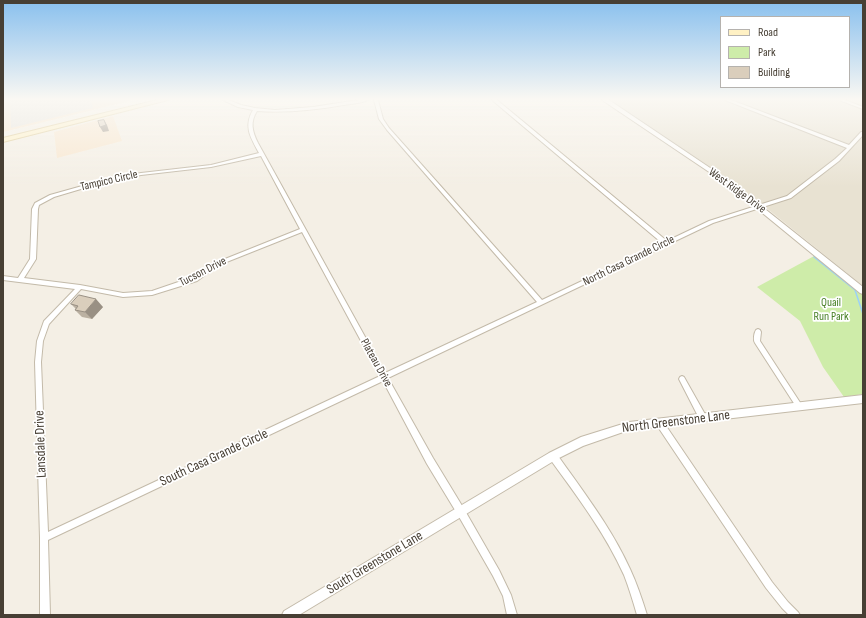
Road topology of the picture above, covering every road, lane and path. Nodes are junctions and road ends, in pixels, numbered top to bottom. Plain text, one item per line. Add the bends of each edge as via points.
1 (31, 129) edge
2 (44, 129) edge
3 (250, 129) edge
4 (388, 129) edge
5 (529, 129) edge
6 (648, 129) edge
7 (802, 129) edge
8 (863, 133) edge
9 (3, 135) edge
10 (3, 140) edge
11 (849, 147) junction
12 (262, 154) junction
13 (760, 207) junction
14 (303, 230) junction
15 (666, 243) junction
16 (3, 278) edge
17 (20, 280) junction
18 (80, 287) junction
19 (863, 290) edge
20 (541, 303) junction
21 (758, 332) dead end
22 (384, 377) junction
23 (682, 379) dead end
24 (863, 399) edge
25 (799, 406) junction
26 (703, 418) junction
27 (659, 422) junction
28 (553, 456) junction
29 (461, 512) junction
30 (44, 538) junction
31 (45, 615) edge
32 (288, 615) edge
33 (512, 615) edge
34 (642, 615) edge
35 (795, 615) edge

1 - 9 main road
2 - 10 main road
3 - 12 street, Plateau Drive
4 - 20 street
5 - 15 street
6 - 13 street, West Ridge Drive
7 - 11 street
8 - 11 street, North Casa Grande Circle
11 - 13 street, North Casa Grande Circle via 837,160 798,191 789,197
12 - 14 street, Plateau Drive
12 - 17 street, Tampico Circle via 211,166 119,178 43,200 37,204 35,210 33,259
13 - 15 street, North Casa Grande Circle via 728,215
13 - 19 street, West Ridge Drive
14 - 18 street, Tucson Drive via 217,264 195,279 152,293 123,295
14 - 22 street, Plateau Drive
15 - 20 street, North Casa Grande Circle
16 - 17 street, Tucson Drive
17 - 18 street, Tucson Drive
18 - 30 street, Lansdale Drive via 46,323 40,341 38,362
20 - 22 street, North Casa Grande Circle
21 - 25 street via 757,341
22 - 29 street, Plateau Drive
22 - 30 street, South Casa Grande Circle
23 - 26 street
24 - 25 street, North Greenstone Lane
25 - 26 street, North Greenstone Lane
26 - 27 street, North Greenstone Lane
27 - 28 street, North Greenstone Lane via 604,433
27 - 35 street via 769,585
28 - 29 street, North Greenstone Lane
28 - 34 street via 598,519 620,557
29 - 32 street, South Greenstone Lane
29 - 33 street, Plateau Drive via 507,595
30 - 31 street, Lansdale Drive

